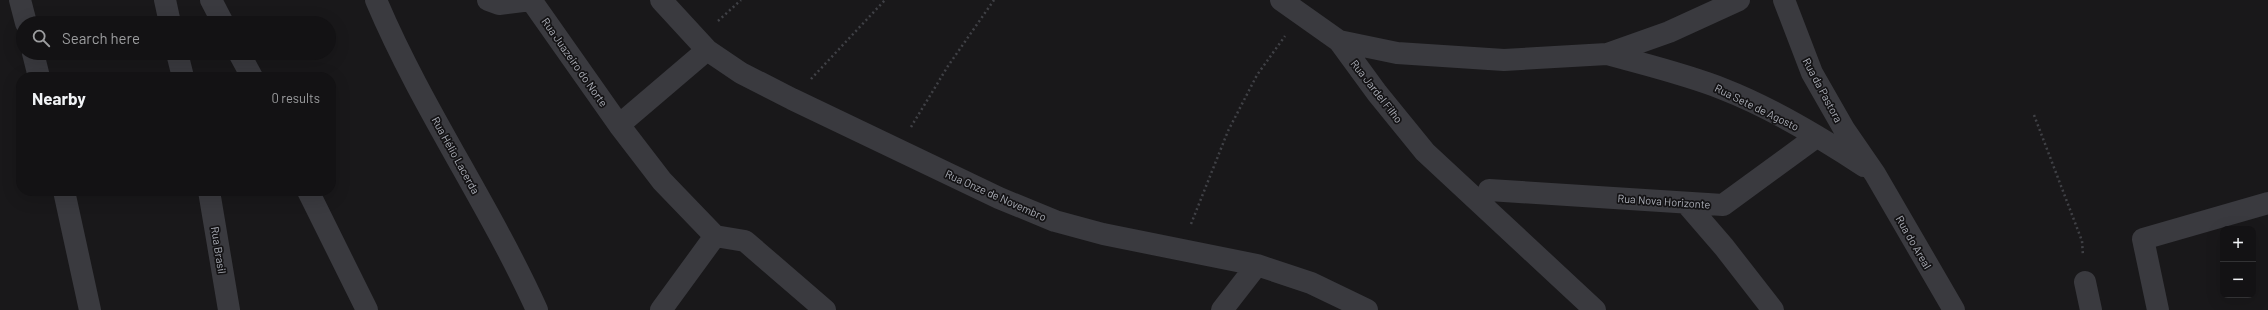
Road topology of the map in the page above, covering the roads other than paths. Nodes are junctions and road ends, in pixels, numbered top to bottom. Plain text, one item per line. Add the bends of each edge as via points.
1 (20, 0) edge
2 (165, 0) edge
3 (211, 0) edge
4 (376, 0) edge
5 (488, 0) edge
6 (531, 0) edge
7 (661, 0) edge
8 (1281, 0) edge
9 (1739, 0) edge
10 (1784, 0) edge
11 (24, 16) edge
12 (168, 16) edge
13 (219, 16) edge
14 (1339, 41) junction
15 (706, 50) junction
16 (1607, 54) junction
17 (35, 60) edge
18 (179, 60) edge
19 (243, 60) edge
20 (38, 72) edge
21 (182, 72) edge
22 (249, 72) edge
23 (619, 125) junction
24 (1816, 137) junction
25 (1875, 174) junction
26 (1489, 190) dead end
27 (65, 196) edge
28 (210, 196) edge
29 (311, 196) edge
30 (1686, 203) junction
31 (2268, 203) edge
32 (715, 236) junction
33 (1257, 265) junction
34 (2085, 282) road end
35 (90, 310) edge
36 (229, 310) edge
37 (368, 310) edge
38 (537, 310) edge
39 (661, 310) edge
40 (825, 310) edge
41 (1222, 310) edge
42 (1368, 310) edge
43 (1595, 310) edge
44 (1773, 310) edge
45 (1954, 310) edge
46 (2091, 310) edge
47 (2158, 310) edge

1 - 11 street
2 - 12 street
3 - 13 street
4 - 38 street, Rua Hélio Lacerda via 394,42 485,206
5 - 6 street via 499,4
6 - 23 street, Rua Juazeiro do Norte
7 - 15 street, Rua Onze de Novembro
8 - 14 street, Rua Jardel Filho
9 - 16 street via 1669,32
10 - 25 street, Rua da Pastora via 1812,73 1844,129
14 - 16 street via 1397,53 1497,60
14 - 43 street, Rua Jardel Filho via 1425,152
15 - 23 street
15 - 33 street, Rua Onze de Novembro via 741,73 792,99 999,198 1056,220 1103,234
16 - 24 street, Rua Sete de Agosto via 1724,89 1763,107
17 - 20 street
18 - 21 street
19 - 22 street
23 - 32 street, Rua Juazeiro do Norte via 662,181
24 - 25 street, Rua Sete de Agosto
24 - 30 street, Rua Nova Horizonte via 1723,205
25 - 45 street, Rua do Areal
26 - 30 street, Rua Nova Horizonte
27 - 35 street
28 - 36 street, Rua Brasil
29 - 37 street
30 - 44 street
31 - 47 street via 2144,239
32 - 39 street
32 - 40 street via 744,241
33 - 41 street
33 - 42 street, Rua Onze de Novembro via 1311,283
34 - 46 street

